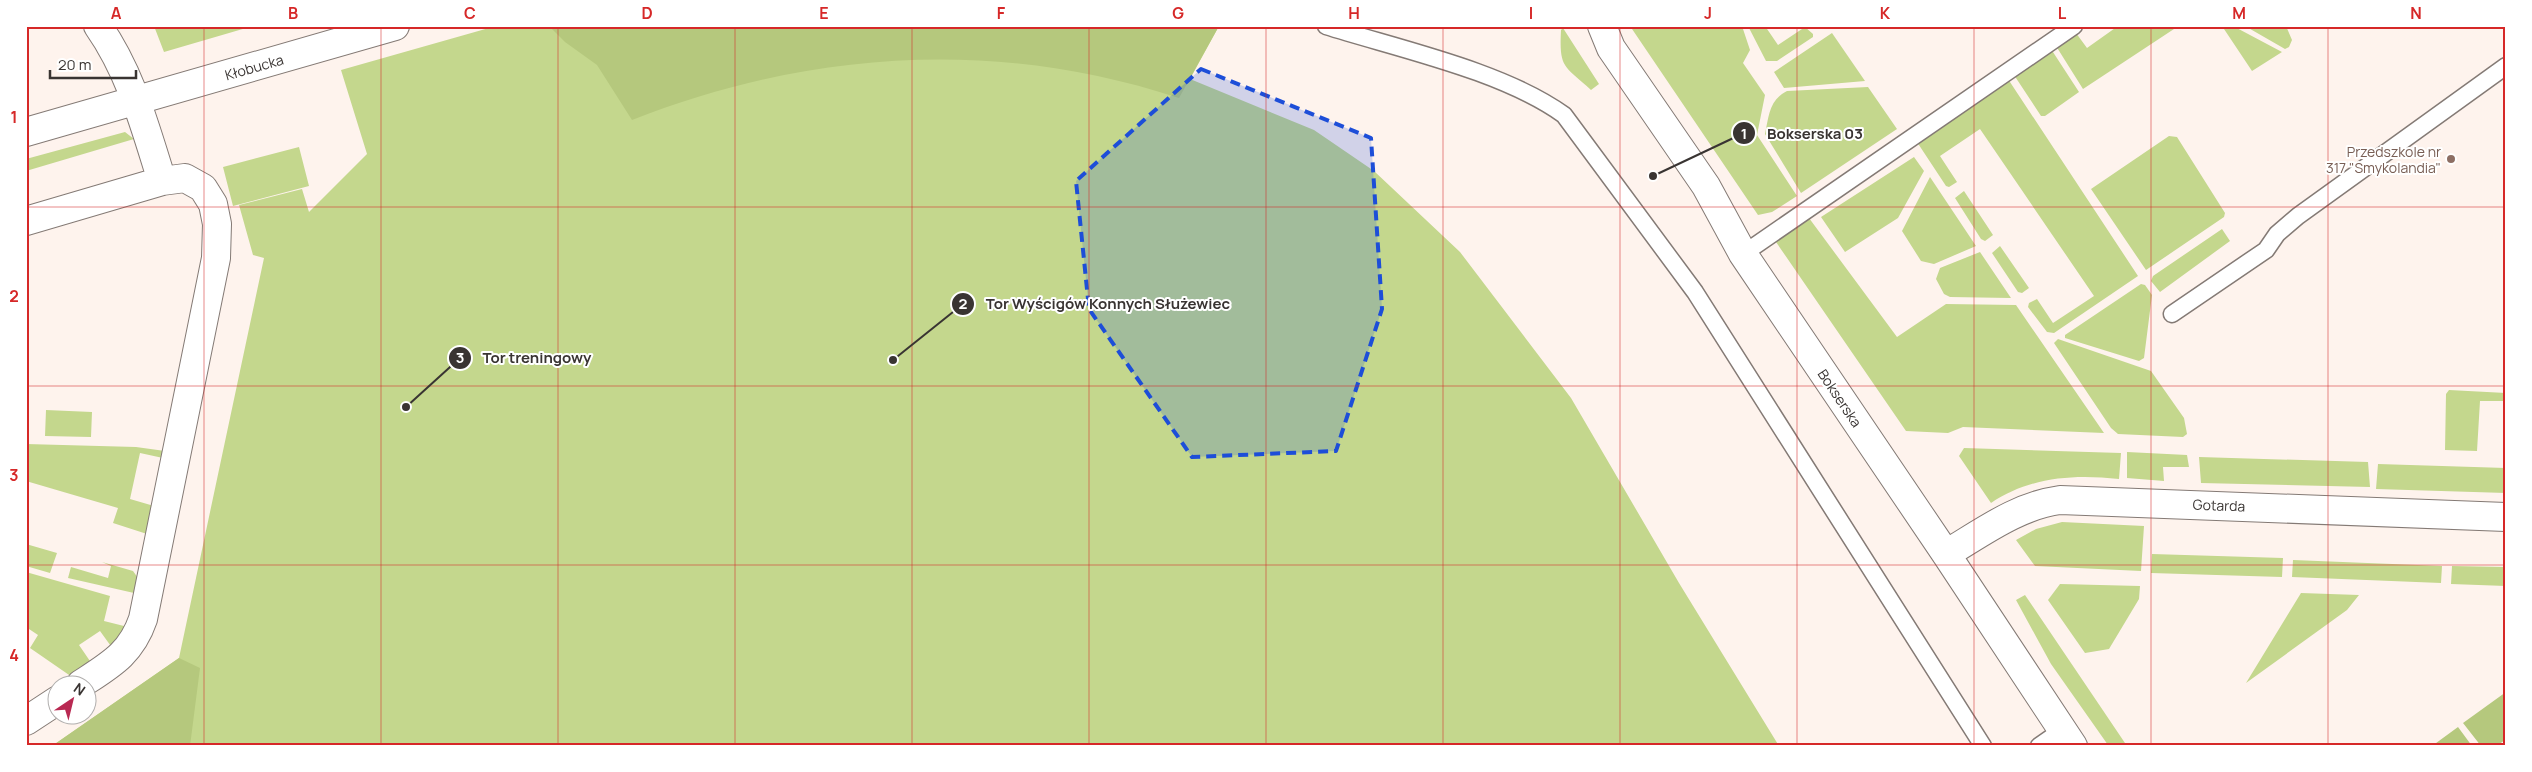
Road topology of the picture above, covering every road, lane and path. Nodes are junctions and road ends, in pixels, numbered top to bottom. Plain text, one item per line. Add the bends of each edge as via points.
1 (98, 26) edge
2 (395, 26) edge
3 (1326, 26) edge
4 (1582, 26) edge
5 (2074, 26) edge
6 (1607, 37) edge
7 (2506, 66) edge
8 (137, 100) junction
9 (26, 132) edge
10 (162, 181) junction
11 (26, 221) edge
12 (1743, 254) junction
13 (2172, 314) dead end
14 (2506, 517) edge
15 (1946, 554) junction
16 (95, 674) edge
17 (48, 707) edge
18 (26, 721) edge
19 (2067, 738) edge
20 (1983, 746) edge
21 (2039, 746) edge

1 - 8 street
2 - 8 street, Kłobucka
3 - 20 lane via 1509,85 1542,99 1564,115 1695,292
4 - 6 street, Bokserska
5 - 12 lane
6 - 12 street, Bokserska via 1706,186
7 - 13 lane via 2298,216 2277,234 2266,250
8 - 9 street, Kłobucka
8 - 10 street
10 - 11 street
10 - 16 street via 185,178 203,188 213,204 217,224 216,258 143,619 128,650
12 - 15 street, Bokserska
14 - 15 street, Gotarda via 2060,500 2015,513
15 - 19 street, Bokserska
17 - 18 street
19 - 21 lane

